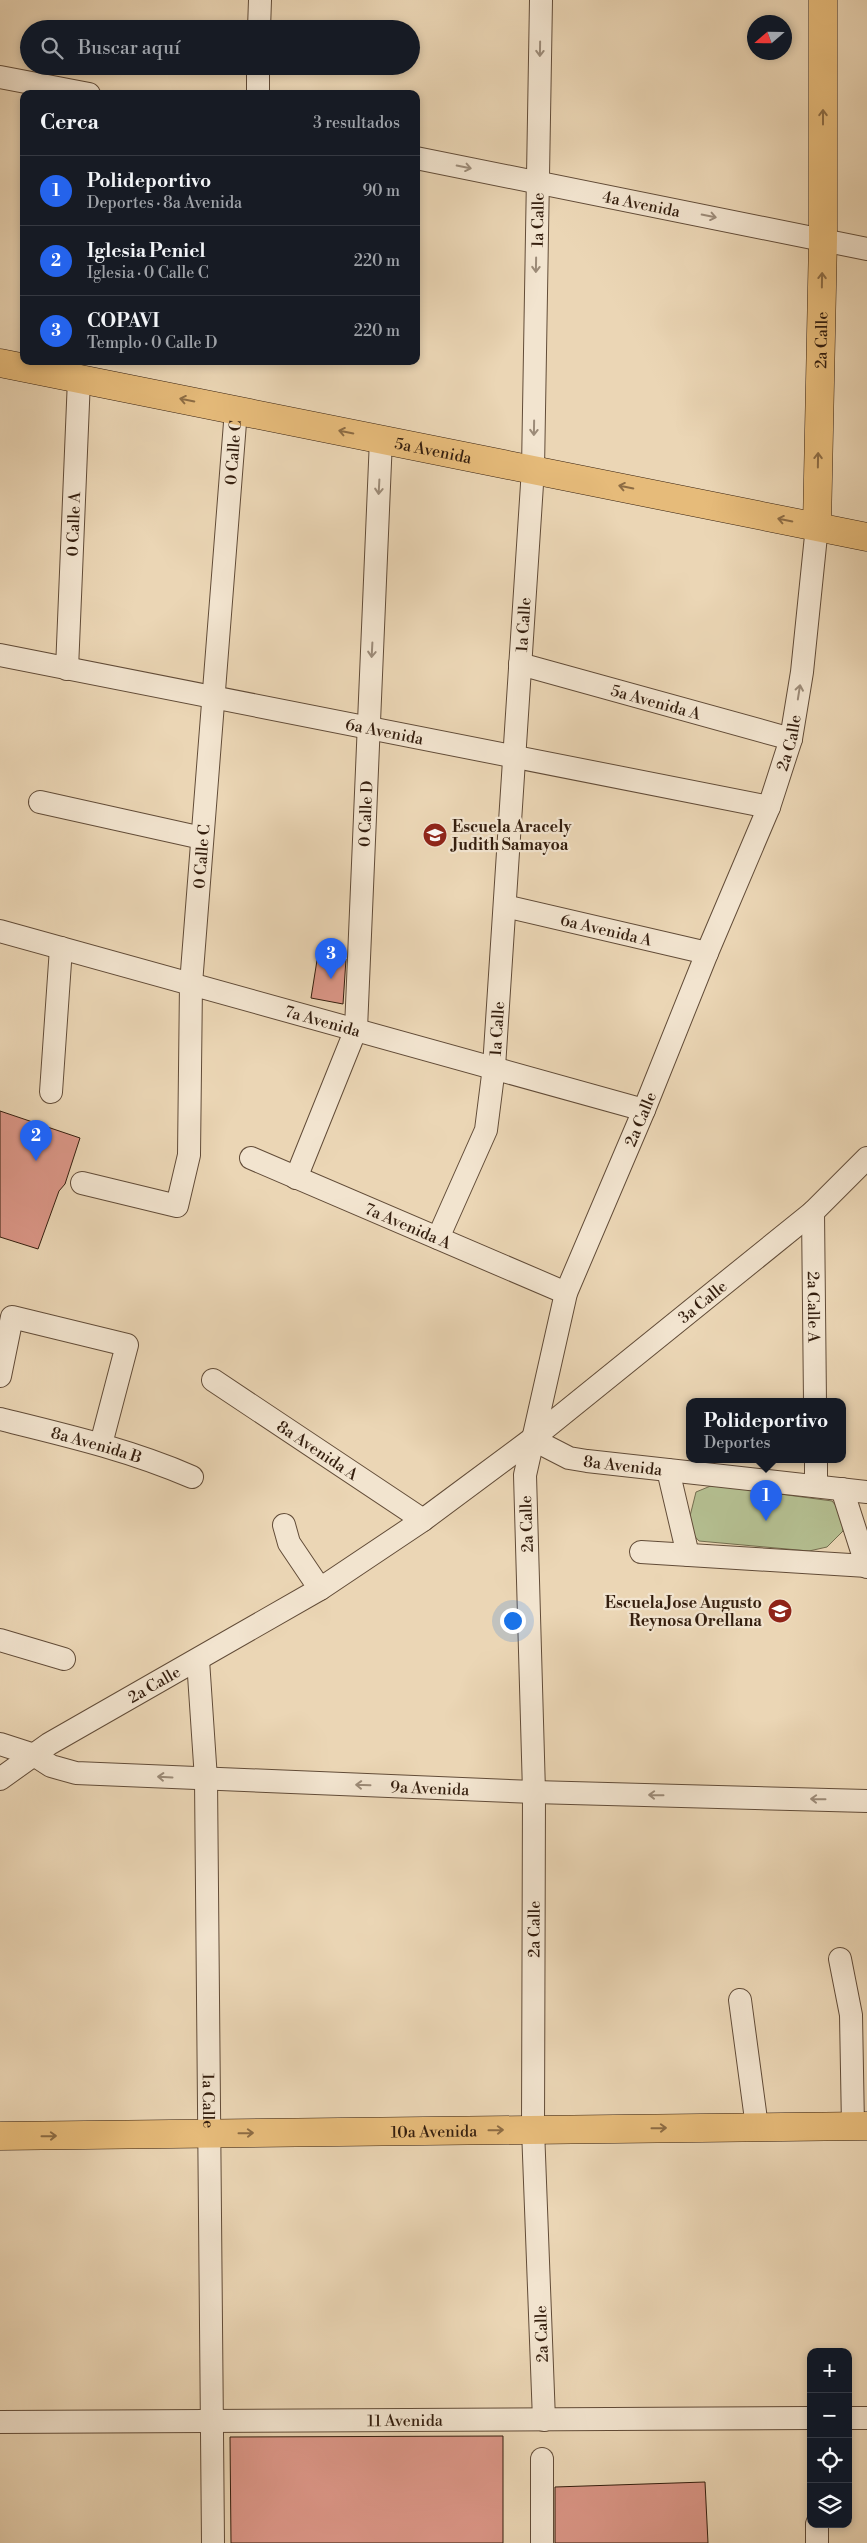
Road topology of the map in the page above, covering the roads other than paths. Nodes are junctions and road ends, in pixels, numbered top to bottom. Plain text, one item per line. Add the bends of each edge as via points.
1 (260, 0) edge
2 (541, 0) edge
3 (823, 0) edge
4 (259, 20) edge
5 (258, 75) edge
6 (0, 77) edge
7 (68, 90) edge
8 (258, 90) edge
9 (420, 159) edge
10 (538, 182) junction
11 (823, 239) junction
12 (867, 249) edge
13 (0, 363) edge
14 (80, 379) junction
15 (236, 410) junction
16 (381, 439) junction
17 (533, 469) junction
18 (817, 526) junction
19 (867, 537) edge
20 (0, 655) edge
21 (520, 664) junction
22 (67, 669) junction
23 (213, 697) junction
24 (369, 727) junction
25 (792, 739) junction
26 (515, 757) junction
27 (40, 802) dead end
28 (769, 807) junction
29 (202, 838) junction
30 (505, 906) junction
31 (0, 931) edge
32 (61, 948) junction
33 (707, 954) junction
34 (191, 984) junction
35 (356, 1029) junction
36 (494, 1067) junction
37 (51, 1092) dead end
38 (644, 1110) junction
39 (251, 1158) dead end
40 (867, 1158) edge
41 (296, 1178) junction
42 (82, 1183) dead end
43 (813, 1212) junction
44 (438, 1238) junction
45 (566, 1293) junction
46 (0, 1376) edge
47 (213, 1380) dead end
48 (815, 1398) edge
49 (0, 1419) edge
50 (532, 1439) junction
51 (101, 1444) junction
52 (816, 1463) edge
53 (668, 1470) junction
54 (192, 1477) dead end
55 (816, 1486) junction
56 (842, 1489) junction
57 (867, 1492) edge
58 (423, 1520) junction
59 (284, 1525) dead end
60 (641, 1552) dead end
61 (688, 1555) junction
62 (867, 1567) edge
63 (320, 1589) junction
64 (0, 1640) edge
65 (64, 1659) dead end
66 (198, 1660) junction
67 (0, 1744) edge
68 (34, 1755) junction
69 (0, 1779) edge
70 (206, 1779) junction
71 (534, 1792) junction
72 (867, 1800) edge
73 (840, 1959) dead end
74 (740, 2000) dead end
75 (860, 2126) edge
76 (757, 2127) junction
77 (533, 2129) junction
78 (208, 2134) junction
79 (0, 2136) edge
80 (807, 2418) edge
81 (852, 2418) edge
82 (867, 2418) edge
83 (544, 2420) junction
84 (0, 2422) edge
85 (212, 2422) junction
86 (542, 2459) dead end
87 (817, 2528) edge
88 (213, 2543) edge
89 (542, 2543) edge
90 (817, 2543) edge

1 - 4 street
2 -> 10 street, 1a Calle
11 -> 3 main road, 2a Calle
5 - 8 street
6 - 7 street
9 -> 10 street, 4a Avenida
10 -> 11 street, 4a Avenida
10 -> 17 street, 1a Calle
11 - 12 street, 4a Avenida
18 -> 11 main road, 2a Calle
13 - 14 main road, 5a Avenida
15 -> 14 main road, 5a Avenida
14 - 22 street, 0 Calle A
16 -> 15 main road, 5a Avenida
15 - 23 street, 0 Calle C
16 - 17 main road, 5a Avenida
16 -> 24 street, 0 Calle D
18 -> 17 main road, 5a Avenida
17 - 21 street, 1a Calle
18 - 19 main road, 5a Avenida
25 -> 18 street, 2a Calle
20 - 22 street, 6a Avenida
21 - 25 street, 5a Avenida A
21 - 26 street, 1a Calle
22 - 23 street, 6a Avenida
23 - 24 street, 6a Avenida
23 - 29 street, 0 Calle C
24 - 26 street, 6a Avenida
24 - 35 street, 0 Calle D
25 - 28 street, 2a Calle
26 - 28 street, 6a Avenida
26 - 30 street, 1a Calle
27 - 29 street
28 - 33 street, 2a Calle
29 - 34 street, 0 Calle C
30 - 33 street, 6a Avenida A
30 - 36 street, 1a Calle
31 - 32 street, 7a Avenida
32 - 34 street, 7a Avenida
32 - 37 street
33 - 38 street, 2a Calle
34 - 35 street, 7a Avenida
34 - 42 street, 0 Calle C via 191,1129 188,1162 177,1206
35 - 36 street, 7a Avenida
35 - 41 street, 0 Calle D
36 - 38 street, 7a Avenida
36 - 44 street, 1a Calle via 486,1130
38 - 45 street, 2a Calle
39 - 41 street, 7a Avenida A
40 - 43 street, 3a Calle
41 - 44 street, 7a Avenida A
43 - 48 street, 2a Calle A
43 - 50 street, 3a Calle
44 - 45 street, 7a Avenida A
45 - 50 street, 2a Calle
46 - 51 street via 12,1317 128,1344
47 - 58 street, 8a Avenida A
49 - 51 street, 8a Avenida B
50 - 53 street, 8a Avenida via 570,1458
50 - 58 street, 2a Calle
50 - 71 street, 2a Calle via 525,1475
51 - 54 street, 8a Avenida B via 161,1463
52 - 55 street
53 - 55 street, 8a Avenida
53 - 61 street
55 - 56 street, 8a Avenida
56 - 57 street, 8a Avenida
56 - 62 street
58 - 63 street, 2a Calle
59 - 63 street via 290,1543
60 - 61 street
61 - 62 street
63 - 66 street, 2a Calle
64 - 65 street
66 - 68 street, 2a Calle
66 - 70 street, 1a Calle
67 - 68 street, 9a Avenida
68 - 69 street, 2a Calle
70 -> 68 street, 9a Avenida via 76,1773 51,1766
71 -> 70 street, 9a Avenida
70 - 78 street, 1a Calle
72 -> 71 street, 9a Avenida
71 - 77 street, 2a Calle
73 - 75 street via 851,2016
74 - 76 street
75 - 76 main road, 10a Avenida
77 -> 76 main road, 10a Avenida
78 -> 77 main road, 10a Avenida
77 - 83 street, 2a Calle
79 -> 78 main road, 10a Avenida
78 - 85 street, 1a Calle
80 - 83 street, 11 Avenida
81 - 82 street
83 - 85 street, 11 Avenida
84 - 85 street, 11 Avenida
85 - 88 street, 1a Calle
86 - 89 street
87 - 90 street

